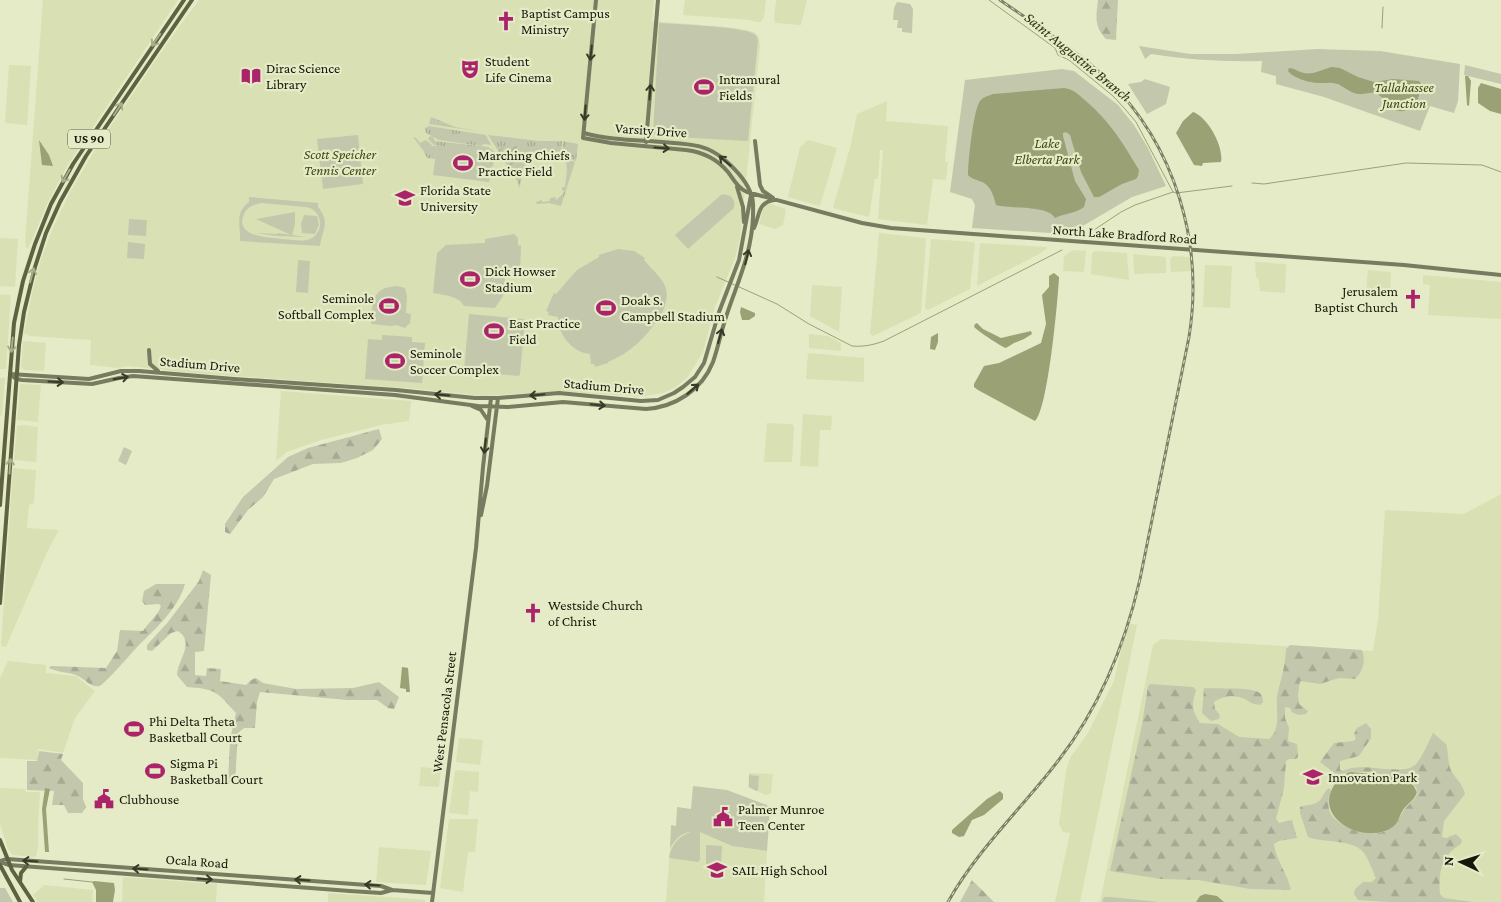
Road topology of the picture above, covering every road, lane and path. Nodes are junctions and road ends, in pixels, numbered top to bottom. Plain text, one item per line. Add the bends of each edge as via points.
1 (184, 0) edge
2 (193, 0) edge
3 (596, 0) edge
4 (658, 0) edge
5 (583, 135) junction
6 (647, 141) junction
7 (755, 141) dead end
8 (646, 146) junction
9 (736, 184) junction
10 (751, 193) junction
11 (777, 200) junction
12 (752, 235) junction
13 (744, 236) junction
14 (1501, 275) edge
15 (149, 350) dead end
16 (160, 372) junction
17 (10, 374) junction
18 (17, 374) junction
19 (16, 379) junction
20 (380, 389) junction
21 (380, 394) junction
22 (491, 398) junction
23 (498, 398) junction
24 (470, 405) junction
25 (490, 407) junction
26 (497, 407) junction
27 (488, 420) junction
28 (0, 505) edge
29 (479, 524) junction
30 (0, 603) edge
31 (0, 840) edge
32 (7, 859) junction
33 (0, 863) edge
34 (9, 865) junction
35 (26, 867) junction
36 (20, 882) junction
37 (392, 890) junction
38 (433, 893) junction
39 (20, 902) edge
40 (33, 902) edge
41 (432, 902) edge

1 -> 17 main road, US 90 via 78,155 51,204 23,281 14,323
18 -> 2 main road, US 90 via 30,284 54,216 86,156
3 -> 5 main road
6 -> 4 main road
5 - 6 main road, Varsity Drive
5 - 8 main road, Varsity Drive via 611,143
6 - 8 main road
10 -> 6 main road, Varsity Drive via 732,167 712,151 689,143
7 - 11 main road via 760,185 764,192
8 -> 9 main road, Varsity Drive via 704,154 718,163
9 - 10 main road, Varsity Drive
9 - 13 main road via 743,207
10 - 11 main road, North Lake Bradford Road
10 - 12 main road, Stadium Drive
10 - 13 main road, Stadium Drive
11 - 12 main road via 762,206
11 - 14 main road, North Lake Bradford Road via 862,223 899,229
26 -> 12 main road, Stadium Drive via 563,402 646,409 657,408 689,394 711,367
13 -> 23 main road, Stadium Drive via 704,363 692,380 678,391 647,402 559,393
15 - 16 main road via 150,364
16 - 18 main road, Stadium Drive via 121,371 90,379
16 - 20 main road, Stadium Drive
17 - 18 main road, Stadium Drive
17 - 19 main road
17 - 28 main road, US 90
18 - 19 main road, US 90
19 -> 21 main road, Stadium Drive via 92,384 133,376
30 -> 19 main road, US 90
20 - 21 main road
22 -> 20 main road, Stadium Drive
21 - 24 main road, Stadium Drive
22 - 23 main road, Stadium Drive
22 - 25 main road, West Pensacola Street
23 - 26 main road, West Pensacola Street
24 - 25 main road, Stadium Drive
24 - 27 main road via 483,412
25 - 26 main road, Stadium Drive
25 - 27 main road, West Pensacola Street
26 - 29 main road, West Pensacola Street
27 -> 29 main road, West Pensacola Street
29 - 38 main road, West Pensacola Street
31 - 32 main road
32 - 33 main road, Ocala Road
32 - 34 main road
37 -> 32 main road, Ocala Road via 381,886
33 - 34 main road, Ocala Road
33 - 39 main road
34 - 35 main road, Ocala Road
34 - 36 main road
35 - 36 main road
35 -> 37 main road, Ocala Road via 381,893
36 - 40 main road
37 - 38 main road, Ocala Road
38 - 41 main road, West Pensacola Street

